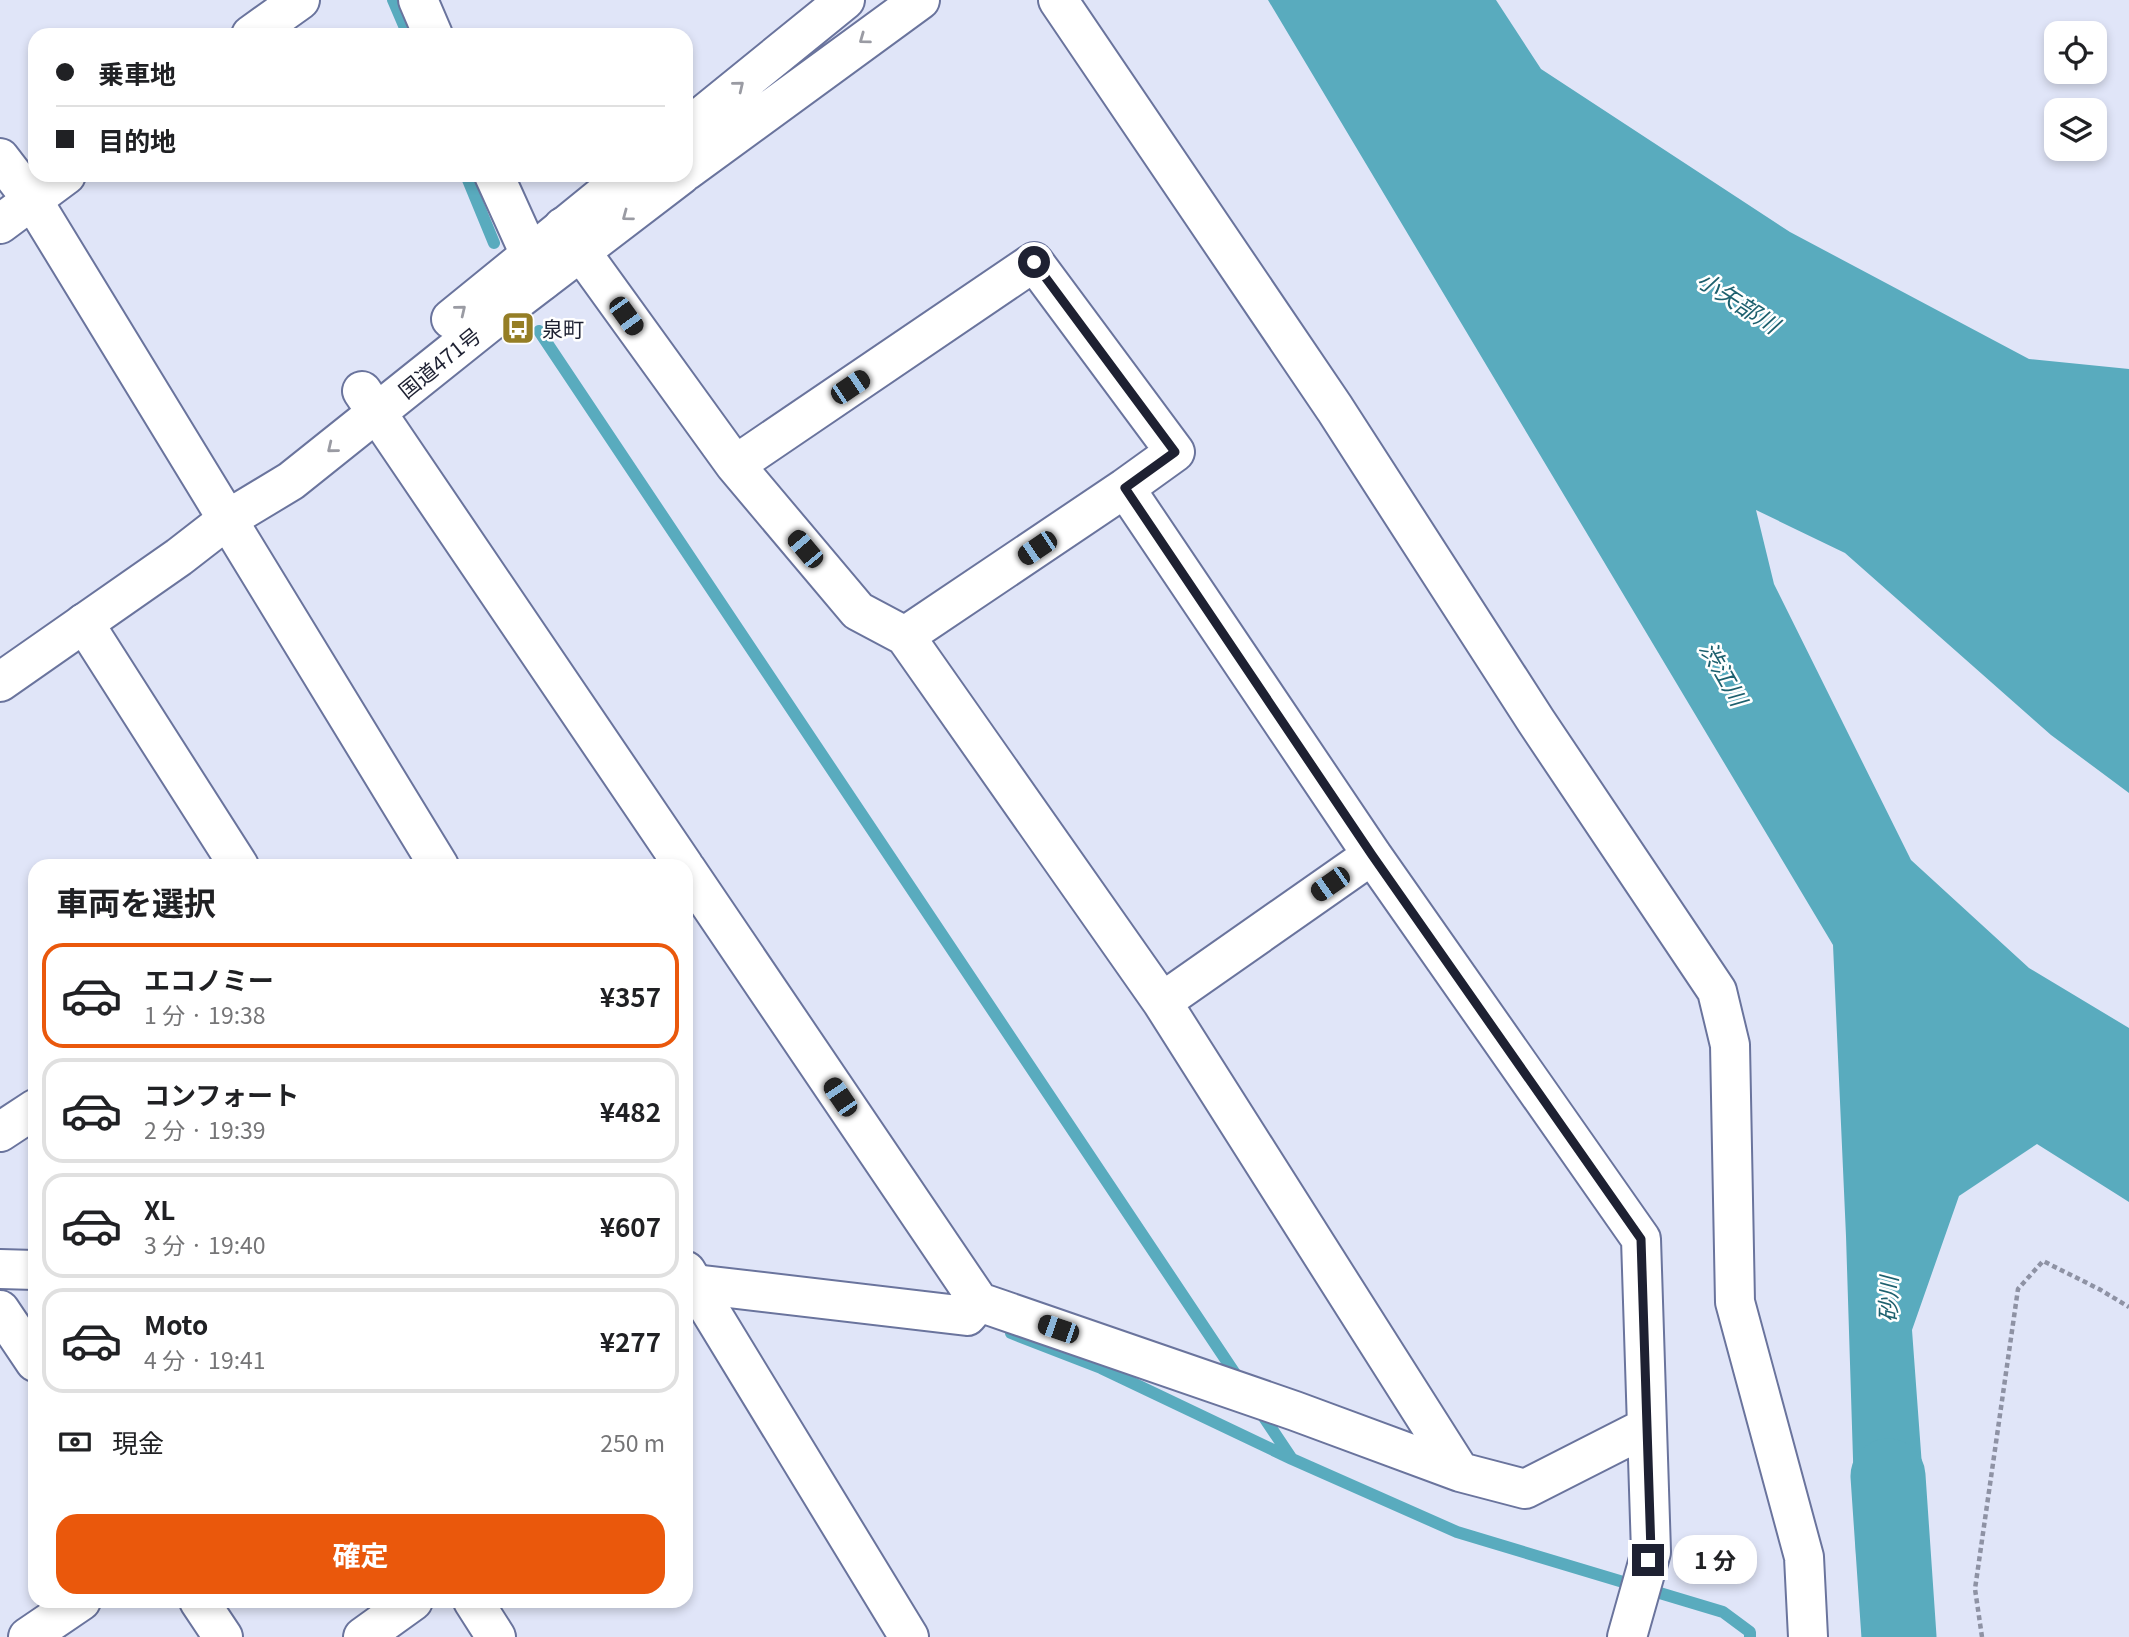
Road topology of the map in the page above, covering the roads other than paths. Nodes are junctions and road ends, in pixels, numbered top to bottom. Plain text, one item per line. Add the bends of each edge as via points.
1 (300, 0) edge
2 (418, 0) edge
3 (845, 0) edge
4 (920, 0) edge
5 (1058, 0) edge
6 (261, 28) edge
7 (430, 28) edge
8 (693, 123) edge
9 (0, 158) edge
10 (693, 166) edge
11 (57, 182) edge
12 (497, 182) edge
13 (622, 182) edge
14 (669, 182) edge
15 (33, 201) junction
16 (0, 224) edge
17 (571, 240) junction
18 (535, 268) junction
19 (370, 402) junction
20 (735, 465) junction
21 (1125, 488) junction
22 (228, 519) junction
23 (84, 623) junction
24 (905, 636) junction
25 (0, 682) edge
26 (1372, 855) junction
27 (235, 859) edge
28 (435, 859) edge
29 (679, 859) edge
30 (693, 880) edge
31 (1162, 1002) junction
32 (28, 1114) edge
33 (0, 1132) edge
34 (0, 1269) edge
35 (28, 1270) edge
36 (693, 1280) edge
37 (693, 1287) edge
38 (979, 1302) junction
39 (0, 1310) edge
40 (28, 1352) edge
41 (1647, 1427) junction
42 (1460, 1472) junction
43 (71, 1608) edge
44 (204, 1608) edge
45 (403, 1608) edge
46 (477, 1608) edge
47 (1630, 1626) edge
48 (28, 1637) edge
49 (223, 1637) edge
50 (363, 1637) edge
51 (496, 1637) edge
52 (909, 1637) edge
53 (1808, 1637) edge

1 - 6 main road
2 - 7 main road
8 -> 3 main road
4 -> 10 main road
5 - 53 main road via 1335,409 1717,991 1730,1045 1735,1302 1804,1557
9 - 15 main road
11 - 15 main road
12 - 18 main road
13 - 17 main road, 国道471号
14 -> 17 main road, 国道471号
15 - 16 main road
15 - 22 main road
17 - 18 main road, 国道471号
17 - 20 main road
18 - 19 main road, 国道471号
19 - 22 main road, 国道471号 via 279,460
19 - 29 main road
20 - 21 main road via 1034,262 1175,452
20 - 24 main road via 858,611
21 - 24 main road
21 - 26 main road
22 - 23 main road, 国道471号
22 - 28 main road
23 - 25 main road, 国道471号
23 - 27 main road
24 - 31 main road
26 - 31 main road
26 - 41 main road via 1641,1239
30 - 38 main road
31 - 42 main road
32 - 33 main road
34 - 35 main road
36 - 38 main road via 967,1316
37 - 52 main road
38 - 42 main road via 1296,1410
39 - 40 main road
41 - 42 main road via 1525,1489
41 - 47 main road via 1651,1552
43 - 48 main road
44 - 49 main road
45 - 50 main road
46 - 51 main road

